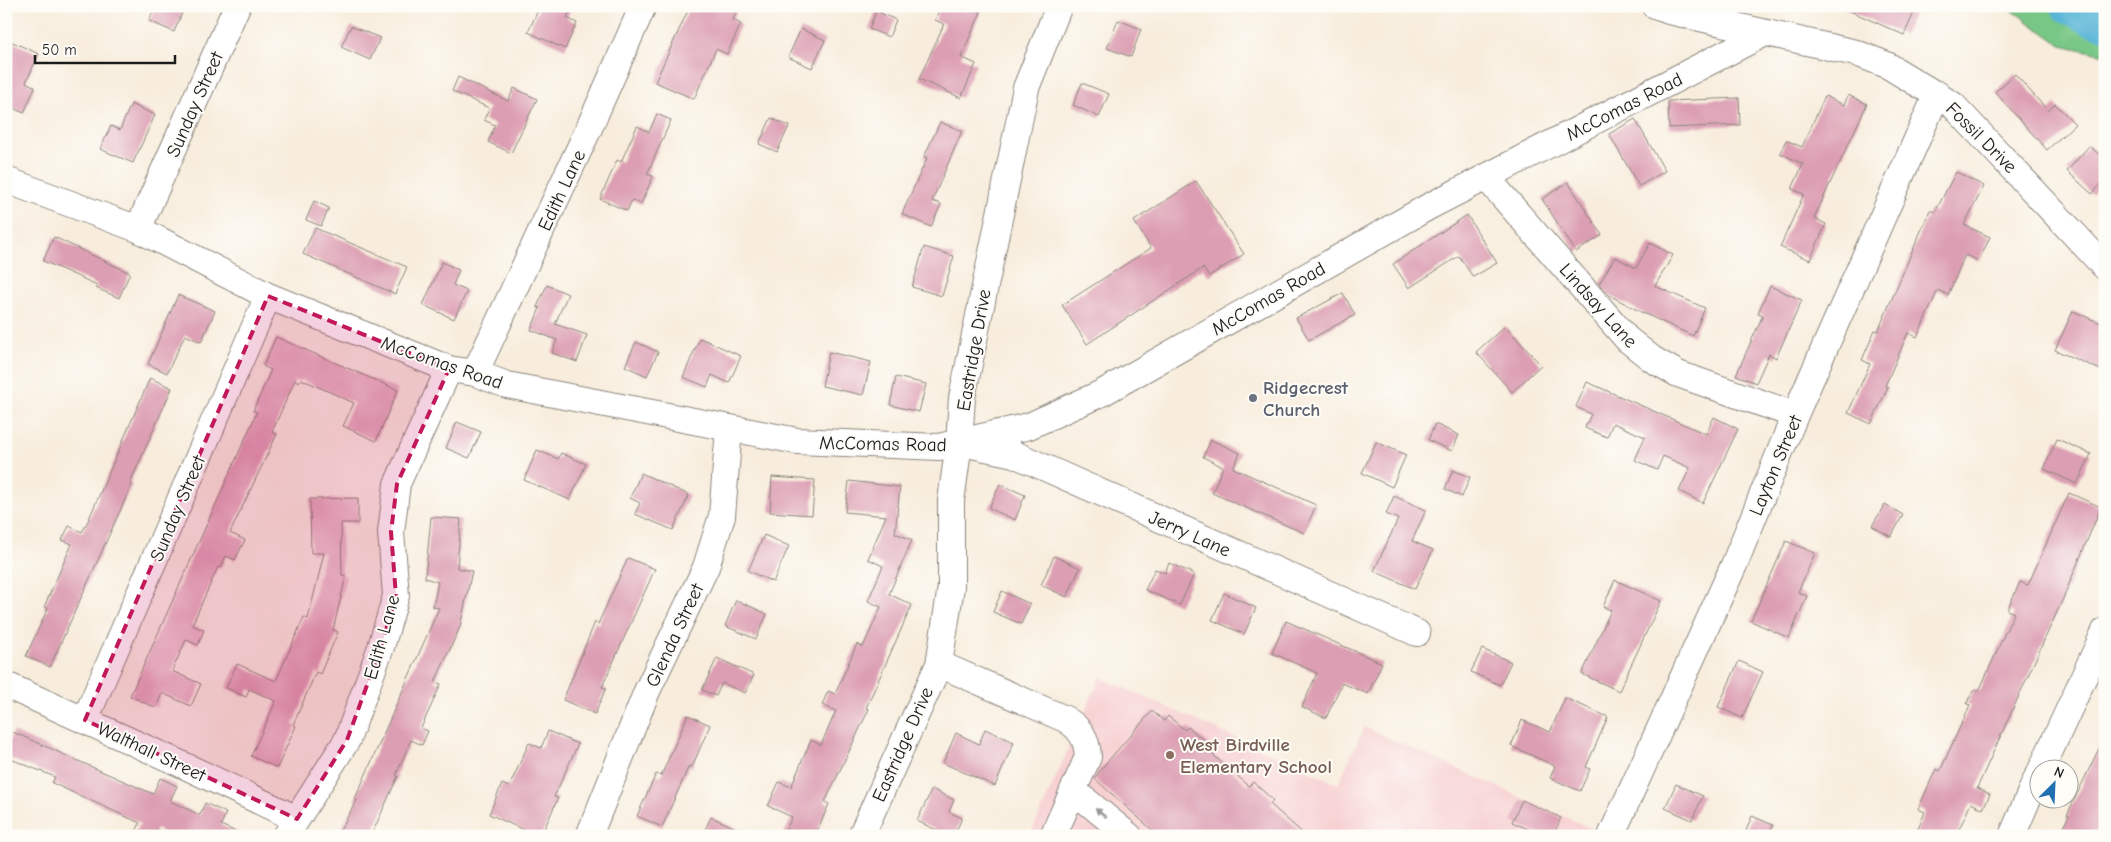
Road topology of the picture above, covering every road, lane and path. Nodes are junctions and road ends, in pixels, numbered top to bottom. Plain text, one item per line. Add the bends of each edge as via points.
1 (237, 6) edge
2 (644, 6) edge
3 (1059, 6) edge
4 (1655, 6) edge
5 (1765, 33) junction
6 (1937, 94) junction
7 (1486, 177) junction
8 (6, 180) edge
9 (138, 228) junction
10 (2105, 267) edge
11 (268, 296) junction
12 (449, 369) junction
13 (476, 373) junction
14 (1795, 415) junction
15 (729, 428) junction
16 (959, 443) junction
17 (2105, 631) edge
18 (1417, 633) dead end
19 (939, 664) junction
20 (6, 686) edge
21 (84, 720) junction
22 (2046, 760) edge
23 (1073, 790) junction
24 (2028, 798) edge
25 (292, 827) edge
26 (588, 836) edge
27 (861, 836) edge
28 (1052, 836) edge
29 (1129, 836) edge
30 (1611, 836) edge
31 (2012, 836) edge

1 - 9 street, Sunday Street
2 - 13 street, Edith Lane
3 - 16 street, Eastridge Drive via 1026,88 962,398
4 - 5 street, Fossil Drive
5 - 6 street, Fossil Drive via 1864,56 1887,65
5 - 7 street, McComas Road
6 - 10 street, Fossil Drive via 1953,105
6 - 14 street, Layton Street
7 - 14 street, Lindsay Lane via 1627,339 1652,359 1678,374
7 - 16 street, McComas Road via 1102,392 1029,426
8 - 9 street, McComas Road
9 - 11 street, McComas Road
11 - 12 street, McComas Road
11 - 21 street, Sunday Street
12 - 13 street, McComas Road
12 - 25 street, Edith Lane via 397,484 391,532 396,596 381,647 347,740
13 - 15 street, McComas Road via 507,385
14 - 30 street, Layton Street via 1734,565
15 - 16 street, McComas Road via 797,441 939,447
15 - 26 street, Glenda Street via 722,516 706,567 647,691
16 - 18 street, Jerry Lane via 1014,454
16 - 19 street, Eastridge Drive via 951,501 951,587
17 - 22 street
19 - 23 street via 1075,725 1088,745 1088,757
19 - 27 street, Eastridge Drive
20 - 21 street, Walthall Street
21 - 25 street, Walthall Street
23 - 28 street
29 -> 23 street
24 - 31 street

